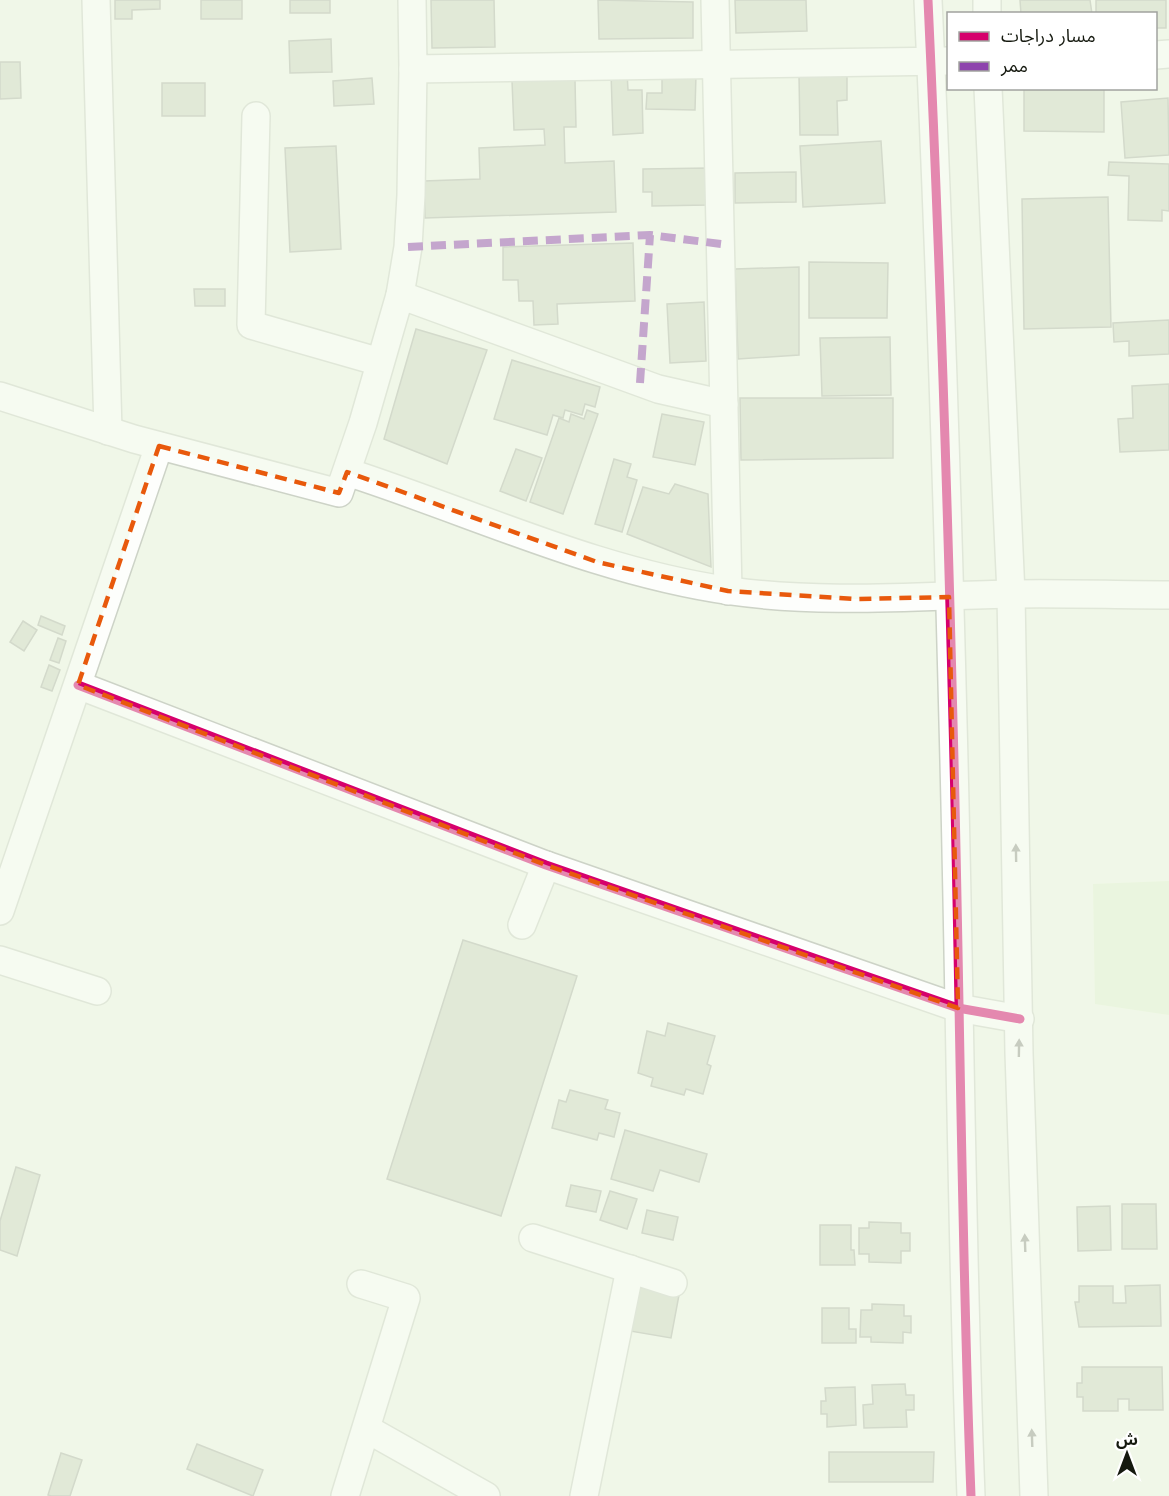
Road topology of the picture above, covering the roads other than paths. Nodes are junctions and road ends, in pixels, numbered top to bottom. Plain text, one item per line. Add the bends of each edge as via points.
1 (96, 0) edge
2 (412, 0) edge
3 (716, 0) edge
4 (928, 0) edge
5 (940, 61) edge
6 (717, 65) junction
7 (413, 69) junction
8 (988, 90) edge
9 (256, 116) dead end
10 (400, 295) junction
11 (380, 362) junction
12 (0, 396) edge
13 (724, 404) junction
14 (108, 431) junction
15 (159, 446) junction
16 (347, 472) junction
17 (728, 591) junction
18 (1011, 594) junction
19 (1169, 595) edge
20 (949, 597) junction
21 (78, 685) junction
22 (546, 865) junction
23 (0, 911) edge
24 (522, 925) dead end
25 (0, 960) edge
26 (97, 991) dead end
27 (958, 1008) junction
28 (1020, 1019) junction
29 (533, 1238) dead end
30 (630, 1269) junction
31 (673, 1283) dead end
32 (361, 1284) dead end
33 (367, 1429) junction
34 (345, 1496) edge
35 (486, 1496) edge
36 (584, 1496) edge
37 (971, 1496) edge
38 (1034, 1496) edge

1 - 14 street
2 - 7 street
3 - 6 street
4 - 5 street
5 - 6 street
5 - 20 street
6 - 7 street
6 - 13 street
7 - 10 street via 411,195
8 - 18 street
9 - 11 street via 251,325
10 - 11 street
10 - 13 street via 658,389
11 - 16 street
12 - 14 street
13 - 17 street
14 - 15 street
15 - 16 street via 339,493
15 - 21 street
16 - 17 street via 597,562
17 - 20 street via 843,599
18 - 19 street
18 - 20 street
28 -> 18 street
20 - 27 street
21 - 22 street
21 - 23 street
22 - 24 street
22 - 27 street
25 - 26 street
27 - 28 street
27 - 37 street
38 -> 28 street
29 - 30 street
30 - 31 street
30 - 36 street
32 - 33 street via 406,1298
33 - 34 street
33 - 35 street

